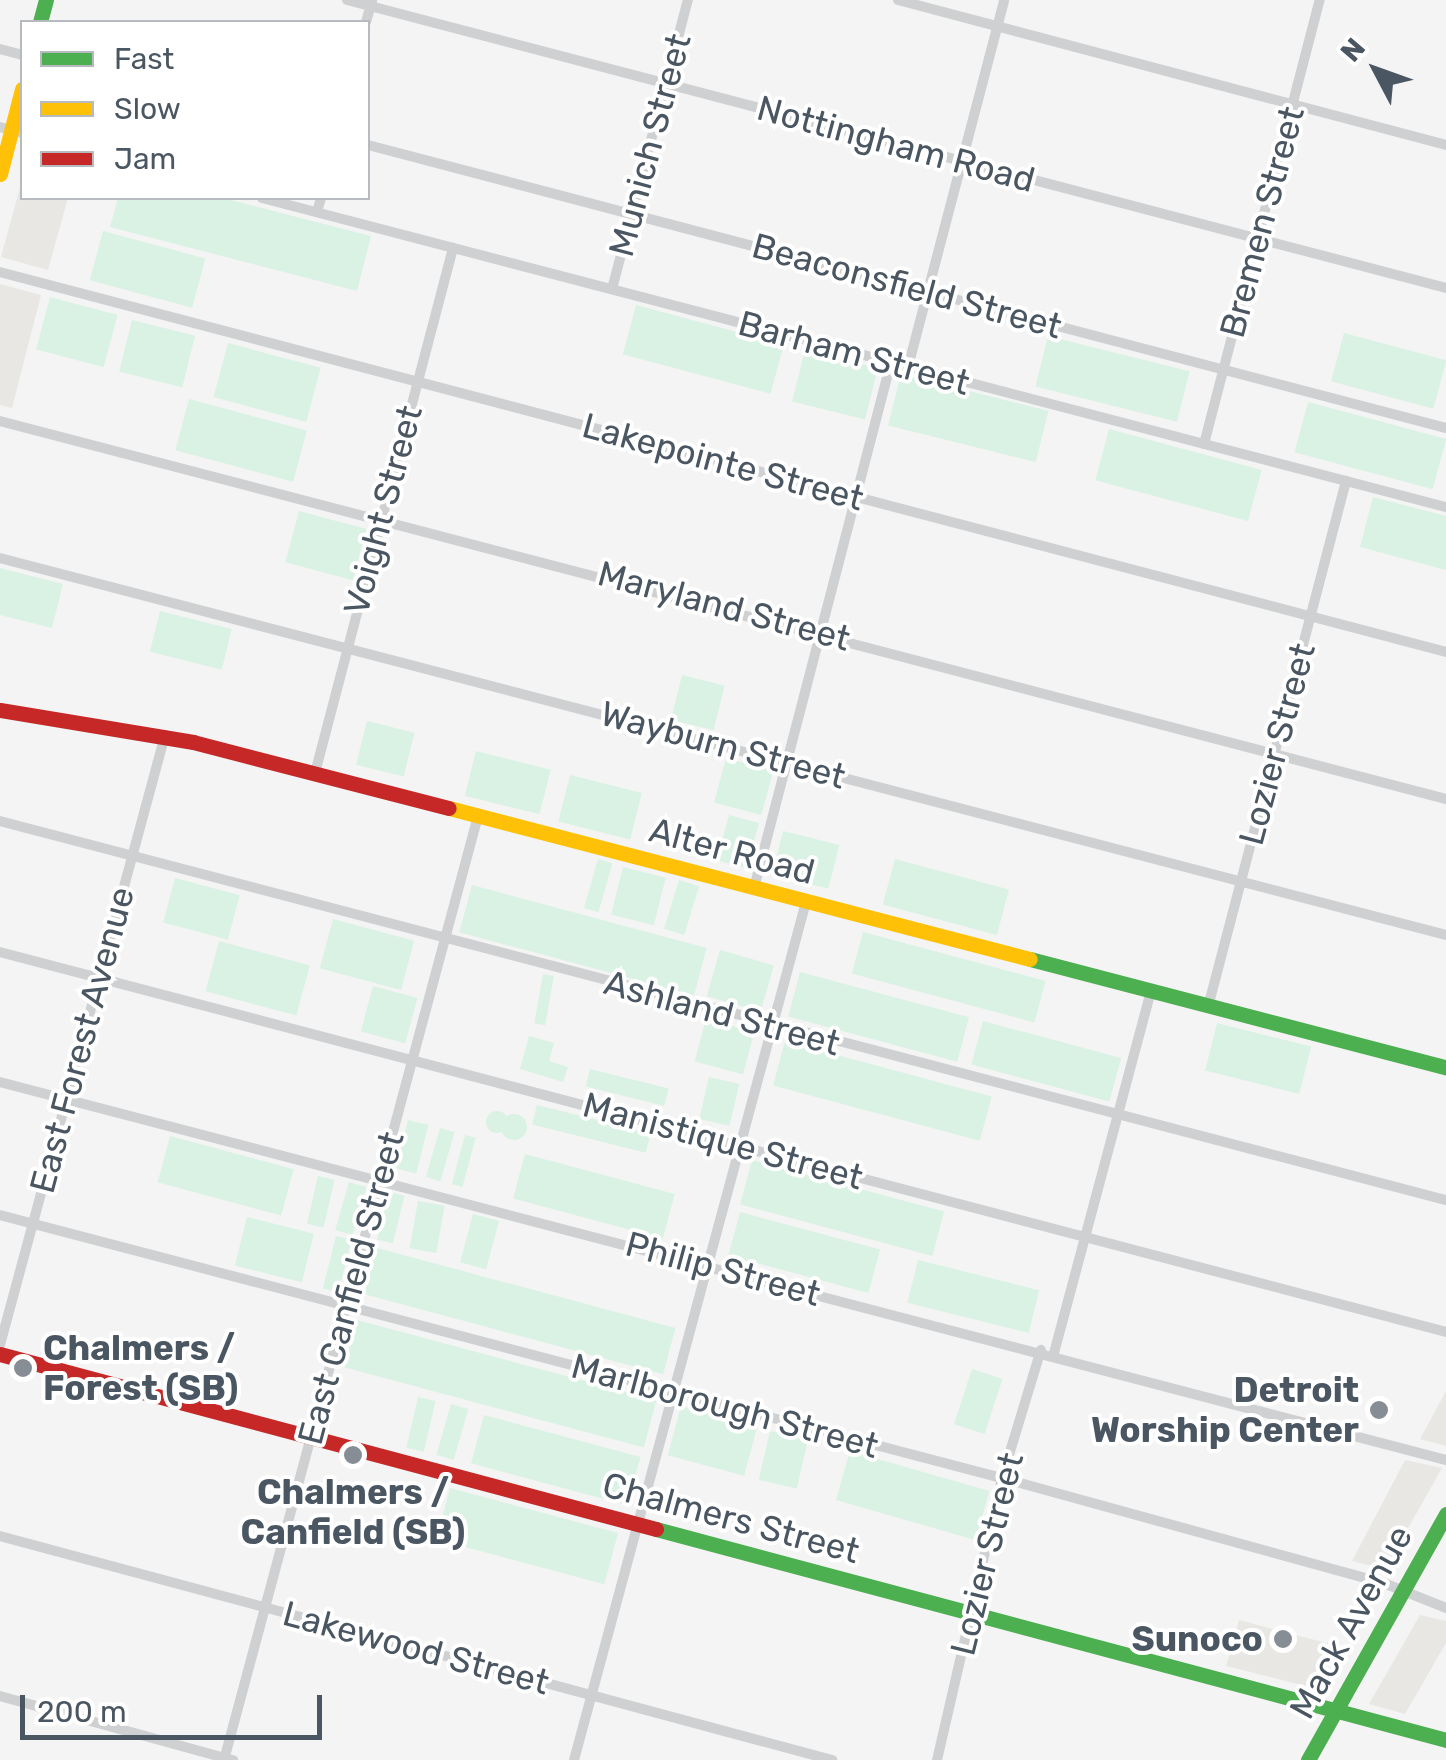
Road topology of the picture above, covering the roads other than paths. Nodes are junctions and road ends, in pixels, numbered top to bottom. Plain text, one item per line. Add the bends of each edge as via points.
1 (346, 0) edge
2 (688, 0) edge
3 (898, 0) edge
4 (1004, 0) edge
5 (1320, 0) edge
6 (371, 3) edge
7 (997, 26) junction
8 (666, 84) junction
9 (20, 96) edge
10 (1293, 104) junction
11 (11, 130) edge
12 (1446, 145) edge
13 (370, 146) edge
14 (962, 161) junction
15 (0, 174) edge
16 (270, 200) edge
17 (320, 200) edge
18 (317, 212) junction
19 (632, 214) junction
20 (1258, 239) junction
21 (453, 248) junction
22 (0, 272) edge
23 (1446, 288) edge
24 (612, 290) junction
25 (928, 292) junction
26 (891, 362) junction
27 (908, 366) junction
28 (1224, 370) junction
29 (417, 382) junction
30 (0, 420) edge
31 (1446, 428) edge
32 (1204, 444) junction
33 (1346, 481) junction
34 (856, 498) junction
35 (1446, 507) edge
36 (382, 516) junction
37 (0, 558) edge
38 (1311, 616) junction
39 (820, 632) junction
40 (347, 648) junction
41 (1446, 652) edge
42 (0, 710) edge
43 (164, 735) junction
44 (1275, 755) junction
45 (787, 762) junction
46 (314, 773) junction
47 (1446, 800) edge
48 (478, 816) junction
49 (0, 820) edge
50 (132, 855) junction
51 (1241, 884) junction
52 (754, 888) junction
53 (806, 902) junction
54 (1446, 935) edge
55 (444, 938) junction
56 (0, 952) edge
57 (99, 978) junction
58 (1151, 992) junction
59 (1208, 1007) junction
60 (773, 1026) junction
61 (413, 1059) junction
62 (1446, 1067) edge
63 (0, 1082) edge
64 (66, 1098) junction
65 (1117, 1118) junction
66 (741, 1146) junction
67 (381, 1178) junction
68 (1446, 1200) edge
69 (0, 1215) edge
70 (33, 1224) junction
71 (1085, 1236) junction
72 (708, 1266) junction
73 (347, 1306) junction
74 (1446, 1332) edge
75 (0, 1346) edge
76 (1041, 1350) junction
77 (1054, 1353) junction
78 (0, 1354) edge
79 (673, 1392) junction
80 (312, 1436) junction
81 (1446, 1460) edge
82 (1002, 1478) junction
83 (1446, 1514) edge
84 (638, 1523) junction
85 (0, 1536) edge
86 (1401, 1594) junction
87 (266, 1607) junction
88 (1446, 1608) edge
89 (972, 1614) junction
90 (592, 1694) junction
91 (0, 1696) edge
92 (1335, 1712) junction
93 (1446, 1740) edge
94 (227, 1759) edge
95 (574, 1760) edge
96 (832, 1760) edge
97 (937, 1760) edge
98 (1308, 1760) edge

1 - 6 street, Nottingham Road
2 - 8 street, Munich Street
3 - 7 street
4 - 7 street
5 - 10 street, Bremen Street
6 - 8 street, Nottingham Road
7 - 10 street
7 - 14 street
8 - 14 street, Nottingham Road
8 - 19 street, Munich Street
9 - 11 street
10 - 12 street
10 - 20 street, Bremen Street
11 - 15 street
13 - 19 street, Beaconsfield Street
14 - 20 street, Nottingham Road
14 - 25 street
16 - 18 street, Barham Street
17 - 18 street
18 - 21 street, Barham Street
19 - 24 street, Munich Street
19 - 25 street, Beaconsfield Street
20 - 23 street, Nottingham Road
20 - 28 street, Bremen Street
21 - 24 street, Barham Street
21 - 29 street, Voight Street
22 - 29 street, Lakepointe Street
24 - 26 street, Barham Street
25 - 27 street
25 - 28 street, Beaconsfield Street
26 - 27 street, Barham Street
26 - 34 street
27 - 32 street, Barham Street
28 - 31 street, Beaconsfield Street
28 - 32 street, Bremen Street
29 - 34 street, Lakepointe Street
29 - 36 street, Voight Street
30 - 36 street, Maryland Street
32 - 33 street, Barham Street
33 - 35 street, Barham Street
33 - 38 street, Lozier Street
34 - 38 street, Lakepointe Street
34 - 39 street
36 - 39 street, Maryland Street
36 - 40 street, Voight Street
37 - 40 street, Wayburn Street
38 - 41 street, Lakepointe Street
38 - 44 street, Lozier Street
39 - 44 street, Maryland Street
39 - 45 street
40 - 45 street, Wayburn Street
40 - 46 street, Voight Street
42 - 43 street, Alter Road
43 - 46 street, Alter Road
43 - 50 street, East Forest Avenue
44 - 47 street, Maryland Street
44 - 51 street, Lozier Street
45 - 51 street, Wayburn Street
45 - 52 street
46 - 48 street, Alter Road
48 - 52 street, Alter Road
48 - 55 street, East Canfield Street
49 - 50 street, Ashland Street
50 - 55 street, Ashland Street
50 - 57 street, East Forest Avenue
51 - 54 street, Wayburn Street
51 - 59 street, Lozier Street
52 - 53 street, Alter Road
53 - 58 street, Alter Road
53 - 60 street
55 - 60 street, Ashland Street
55 - 61 street, East Canfield Street
56 - 57 street, Manistique Street
57 - 61 street, Manistique Street
57 - 64 street, East Forest Avenue
58 - 59 street, Alter Road
58 - 65 street
59 - 62 street, Alter Road
60 - 65 street, Ashland Street
60 - 66 street
61 - 66 street, Manistique Street
61 - 67 street, East Canfield Street
63 - 64 street, Philip Street
64 - 67 street, Philip Street
64 - 70 street, East Forest Avenue
65 - 68 street, Ashland Street
65 - 71 street
66 - 71 street, Manistique Street
66 - 72 street
67 - 72 street, Philip Street
67 - 73 street, East Canfield Street
69 - 70 street, Marlborough Street
70 - 73 street, Marlborough Street
70 - 75 street, East Forest Avenue
71 - 74 street, Manistique Street
71 - 77 street
72 - 76 street, Philip Street
72 - 79 street
73 - 79 street, Marlborough Street
73 - 80 street, East Canfield Street
76 - 77 street, Philip Street
76 - 82 street, Lozier Street
77 - 81 street, Philip Street
78 - 80 street, Chalmers Street
79 - 82 street, Marlborough Street
79 - 84 street
80 - 84 street, Chalmers Street
80 - 87 street, East Canfield Street
82 - 86 street, Marlborough Street via 1386,1584
82 - 89 street, Lozier Street
83 - 86 street, Mack Avenue
84 - 89 street, Chalmers Street
84 - 90 street
85 - 87 street, Lakewood Street
86 - 88 street, Marlborough Street
86 - 92 street, Mack Avenue
87 - 90 street, Lakewood Street
87 - 94 street, East Canfield Street
89 - 92 street, Chalmers Street
89 - 97 street, Lozier Street
90 - 95 street
90 - 96 street, Lakewood Street
91 - 94 street
92 - 93 street, Chalmers Street
92 - 98 street, Mack Avenue

